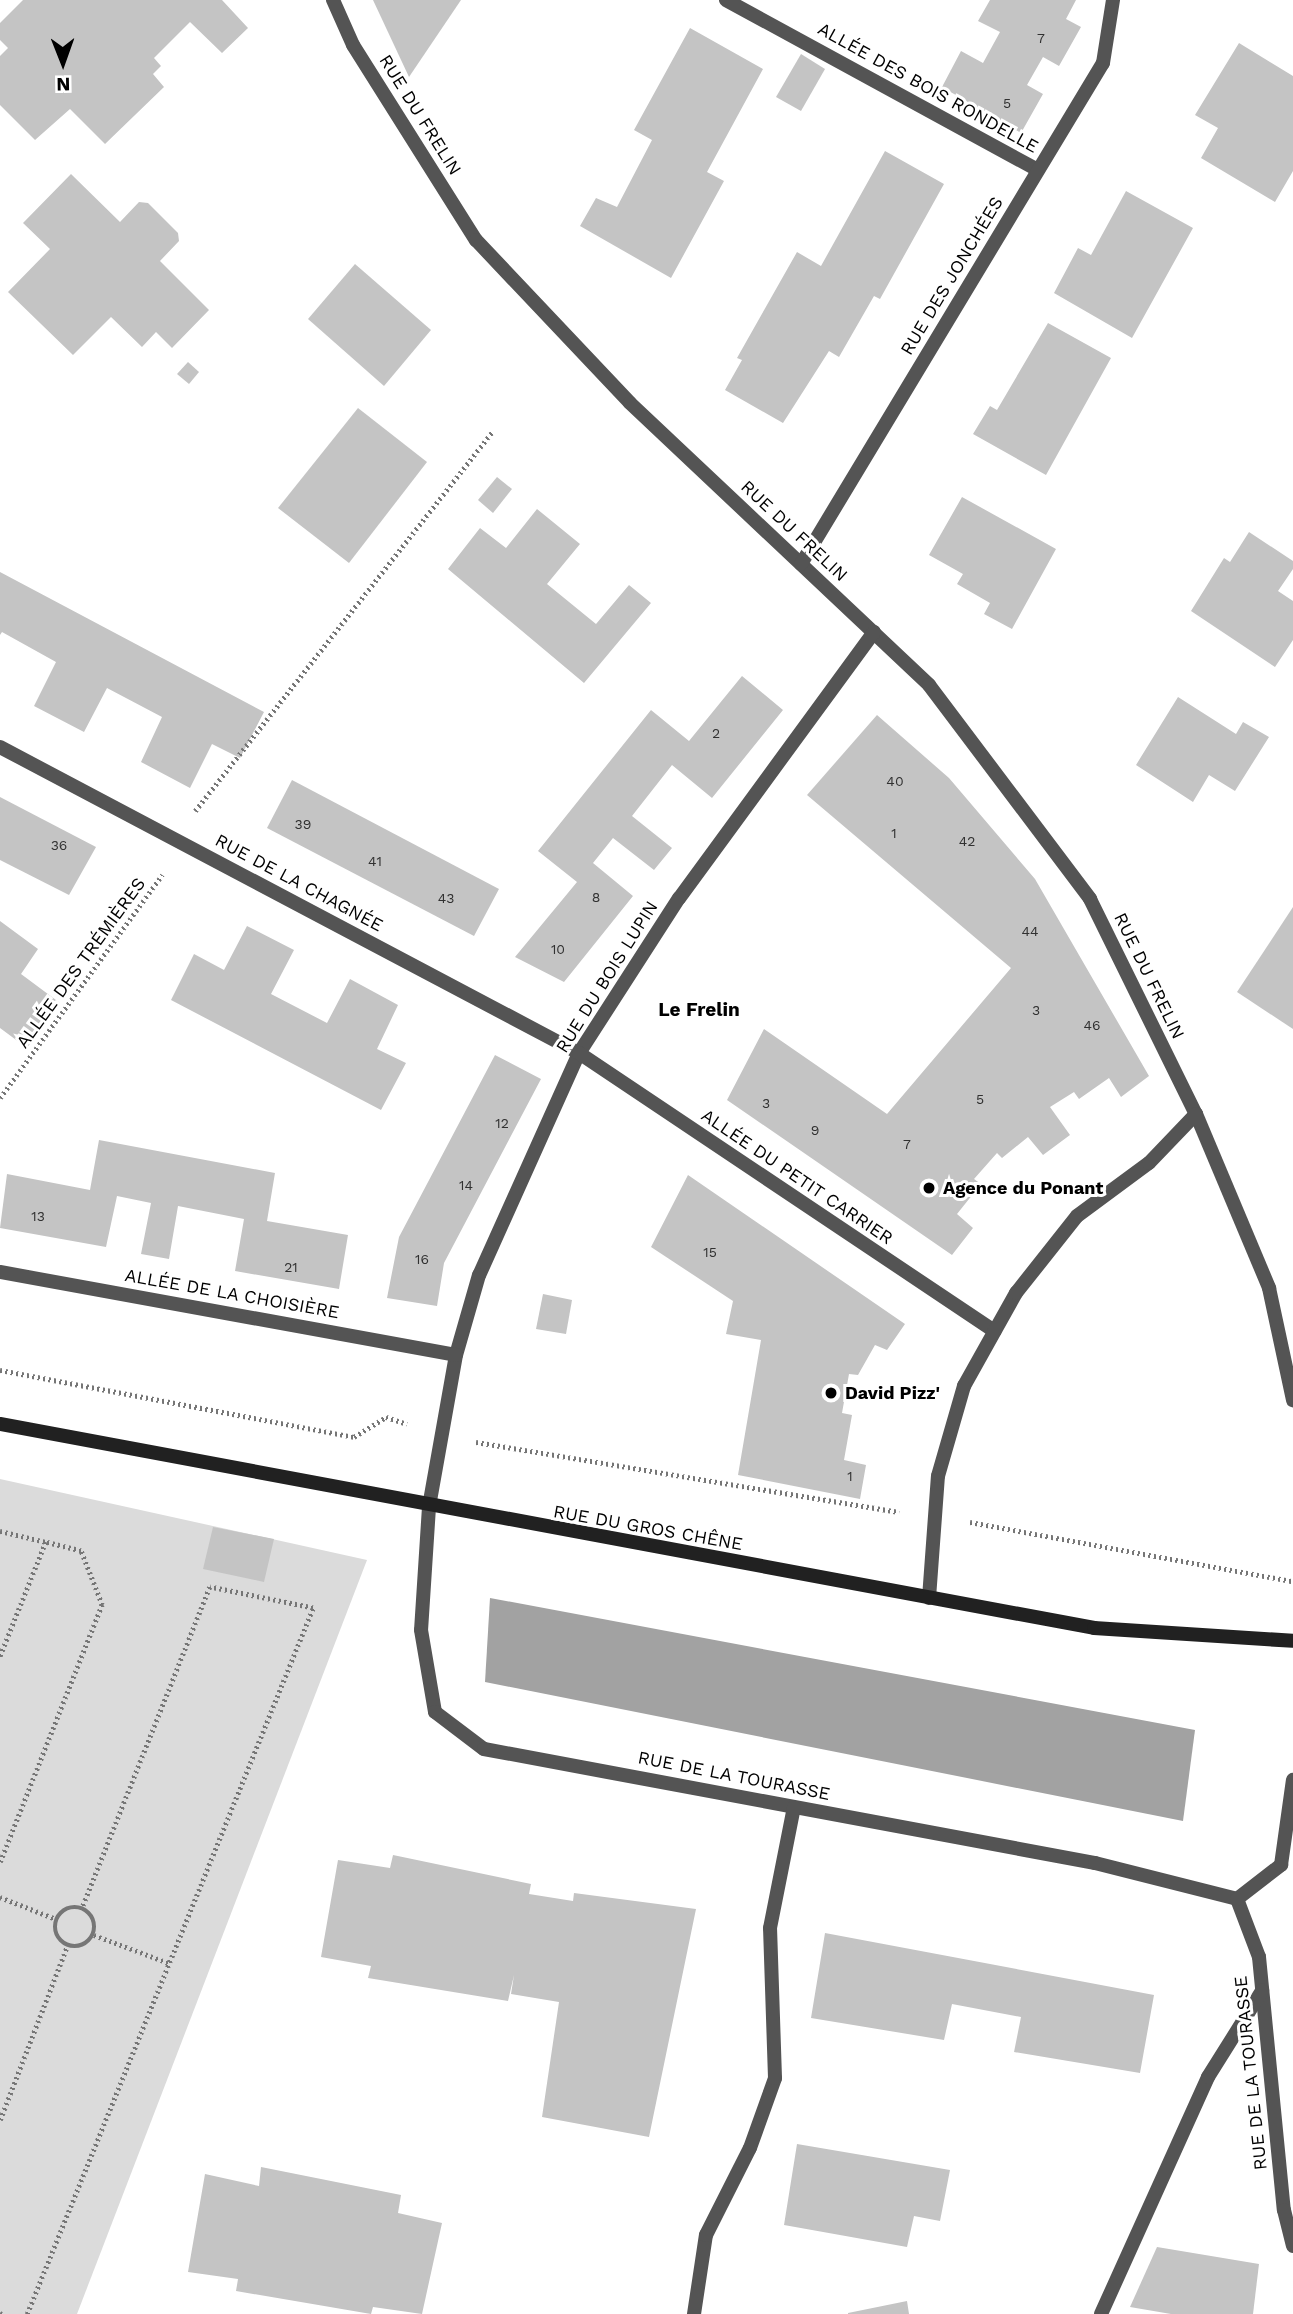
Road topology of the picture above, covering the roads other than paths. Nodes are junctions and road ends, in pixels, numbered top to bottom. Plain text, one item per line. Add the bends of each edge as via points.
1 (333, 0) edge
2 (726, 0) edge
3 (1113, 0) edge
4 (1038, 170) junction
5 (801, 564) junction
6 (874, 632) junction
7 (0, 747) edge
8 (579, 1053) junction
9 (1196, 1114) junction
10 (0, 1272) edge
11 (994, 1331) junction
12 (456, 1355) junction
13 (1293, 1400) edge
14 (0, 1424) edge
15 (429, 1507) junction
16 (929, 1598) junction
17 (1293, 1641) edge
18 (1293, 1780) edge
19 (794, 1807) junction
20 (1237, 1899) junction
21 (1262, 1991) junction
22 (1293, 2246) edge
23 (694, 2314) edge
24 (1101, 2314) edge

1 - 5 street, RUE DU FRELIN via 353,46 476,240 631,403
2 - 4 street, ALLÉE DES BOIS RONDELLE
3 - 4 street, RUE DES JONCHÉES via 1103,63
4 - 5 street, RUE DES JONCHÉES
5 - 6 street, RUE DU FRELIN
6 - 8 street, RUE DU BOIS LUPIN via 678,898
6 - 9 street, RUE DU FRELIN via 929,685 1090,899
7 - 8 street, RUE DE LA CHAGNÉE
8 - 11 street, ALLÉE DU PETIT CARRIER
8 - 12 street, RUE DU BOIS LUPIN via 480,1275
9 - 11 street via 1149,1163 1077,1216 1016,1293
9 - 13 street, RUE DU FRELIN via 1269,1288
10 - 12 street, ALLÉE DE LA CHOISIÈRE
11 - 16 street via 964,1386 938,1476
12 - 15 street, RUE DU BOIS LUPIN
14 - 15 street, RUE DU GROS CHÊNE
15 - 16 street, RUE DU GROS CHÊNE
15 - 19 street, RUE DE LA TOURASSE via 421,1630 435,1712 484,1749
16 - 17 street, RUE DU GROS CHÊNE via 1094,1628
18 - 20 street via 1282,1865
19 - 20 street, RUE DE LA TOURASSE via 1095,1863
19 - 23 street via 770,1928 775,2078 750,2148 706,2235
20 - 21 street, RUE DE LA TOURASSE via 1259,1957
21 - 22 street, RUE DE LA TOURASSE via 1284,2210
21 - 24 street via 1208,2077

